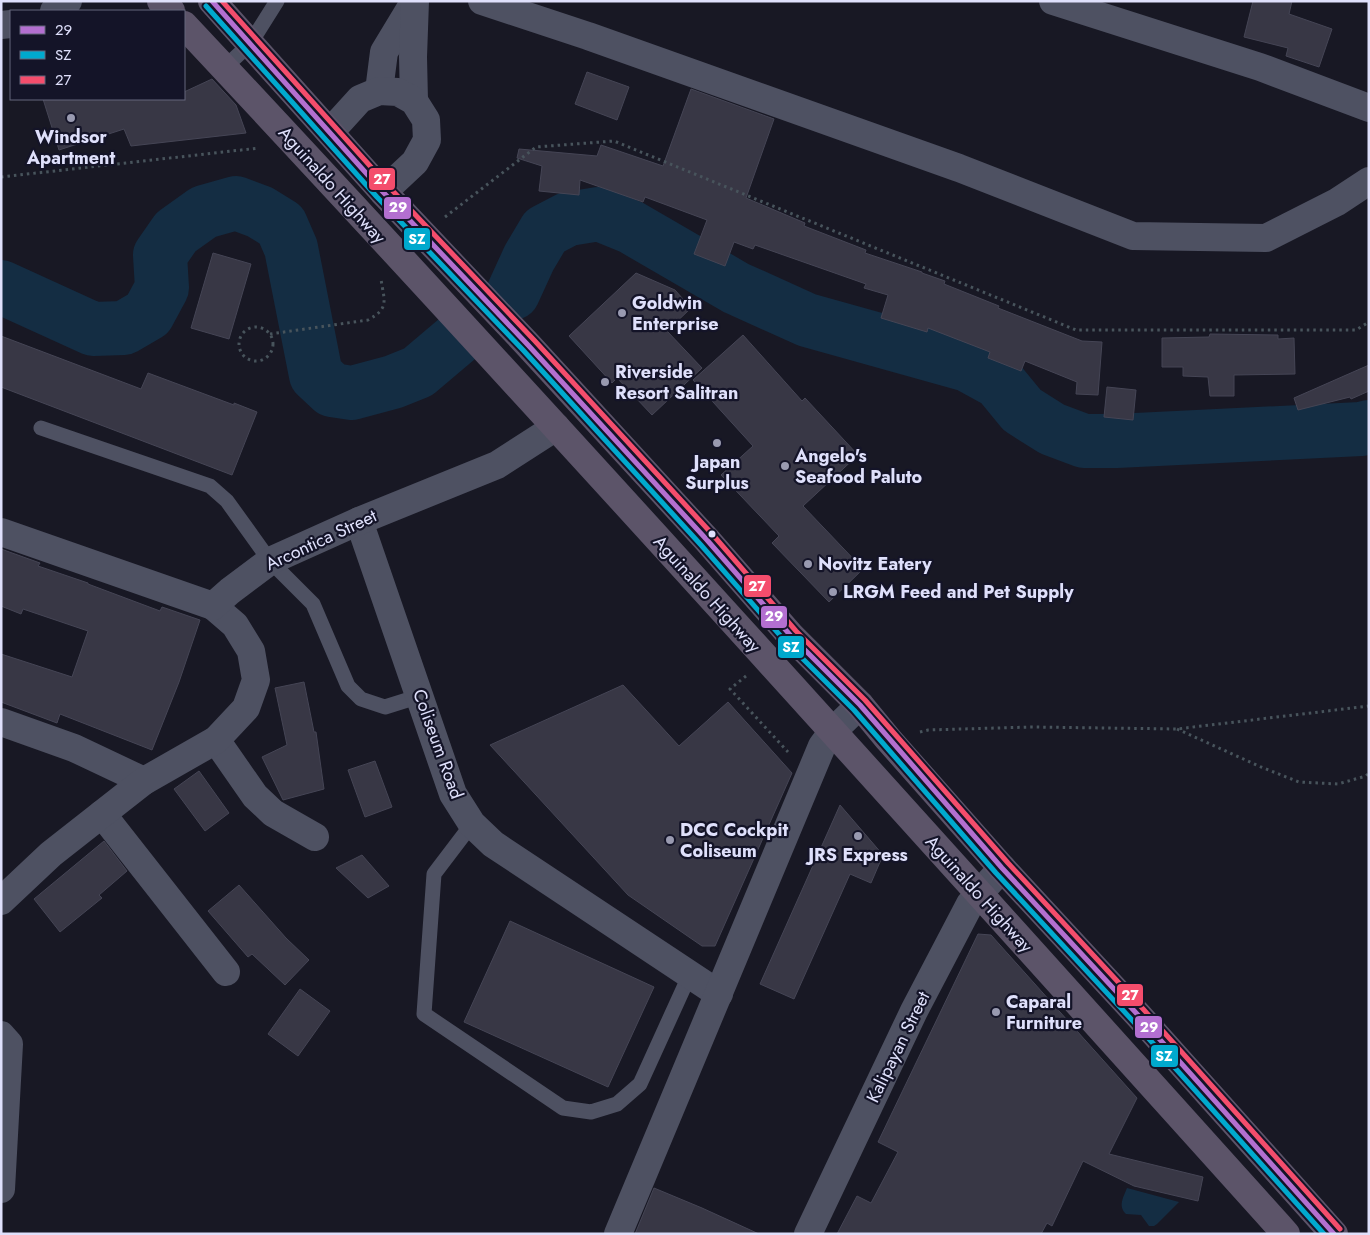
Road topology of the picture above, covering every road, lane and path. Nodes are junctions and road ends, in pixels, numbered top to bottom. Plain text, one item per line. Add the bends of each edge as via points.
1 (68, 1) edge
2 (161, 1) edge
3 (212, 1) edge
4 (277, 1) edge
5 (482, 1) edge
6 (1052, 1) edge
7 (414, 2) edge
8 (55, 10) edge
9 (170, 10) edge
10 (185, 26) edge
11 (250, 44) junction
12 (224, 68) junction
13 (378, 91) junction
14 (414, 101) junction
15 (1369, 108) edge
16 (330, 132) junction
17 (261, 147) dead end
18 (1, 177) edge
19 (1369, 181) edge
20 (383, 192) junction
21 (422, 234) junction
22 (380, 272) dead end
23 (1369, 322) edge
24 (270, 334) junction
25 (556, 427) junction
26 (41, 428) dead end
27 (359, 520) junction
28 (1, 532) edge
29 (270, 561) junction
30 (213, 606) junction
31 (750, 672) dead end
32 (420, 696) junction
33 (860, 705) junction
34 (1369, 706) edge
35 (1, 722) edge
36 (1177, 728) junction
37 (833, 731) junction
38 (888, 739) junction
39 (216, 740) junction
40 (1369, 773) edge
41 (810, 776) junction
42 (144, 781) junction
43 (102, 814) junction
44 (472, 824) junction
45 (315, 837) dead end
46 (1002, 868) junction
47 (980, 894) junction
48 (1, 901) edge
49 (226, 972) dead end
50 (690, 974) junction
51 (719, 994) junction
52 (5, 1039) edge
53 (1, 1189) edge
54 (1322, 1230) edge
55 (618, 1234) edge
56 (808, 1234) edge
57 (1286, 1234) edge

1 - 8 street
2 - 9 highway
3 - 11 highway, Aguinaldo Highway
4 - 11 lane
5 - 19 street via 949,164 1133,236 1266,238 1337,202
6 - 15 street via 1260,67
7 - 13 street via 384,52
7 - 14 street
10 - 12 highway, Aguinaldo Highway
11 - 12 lane
11 - 16 highway, Aguinaldo Highway
12 - 25 highway, Aguinaldo Highway
13 - 14 street via 398,92
13 - 16 street via 360,99
14 - 20 street via 426,120 427,140 415,162
16 - 20 highway, Aguinaldo Highway
17 - 18 path
20 - 21 highway, Aguinaldo Highway
21 - 23 path via 536,147 614,141 1076,330 1356,330
21 - 33 highway, Aguinaldo Highway via 707,540 791,636
22 - 24 path via 384,305 380,314 368,320
24 - 24 path via 254,326 245,330 239,347 243,355 250,360 266,358 273,342
25 - 27 street, Arcontica Street via 497,465
25 - 37 highway, Aguinaldo Highway
26 - 29 lane via 210,486 234,511
27 - 29 street, Arcontica Street
27 - 32 street, Coliseum Road
28 - 30 street
29 - 30 street, Arcontica Street
29 - 32 lane via 314,604 348,686 362,699 385,707
30 - 39 street via 235,625 251,651 256,680 246,708
31 - 41 path via 730,689
32 - 44 street, Coliseum Road via 453,794
33 - 37 street
33 - 38 highway, Aguinaldo Highway
34 - 36 path
35 - 42 street via 74,748
36 - 38 path via 928,730
36 - 40 path via 1261,768 1299,782 1338,784
37 - 41 street via 822,746
37 - 47 highway, Aguinaldo Highway
38 - 46 highway, Aguinaldo Highway
39 - 42 street
39 - 45 street via 255,796 273,814
41 - 51 street
42 - 43 street
43 - 48 street via 51,854
43 - 49 street
44 - 50 street, Coliseum Road via 493,844
44 - 50 lane via 434,874 424,1014 563,1108 591,1112 617,1104 640,1084
46 - 47 street, Kalipayan Street
46 - 54 highway, Aguinaldo Highway via 1138,1016
47 - 56 street, Kalipayan Street via 970,904 914,1011
47 - 57 highway, Aguinaldo Highway
50 - 51 street, Coliseum Road
51 - 55 street
52 - 53 street

